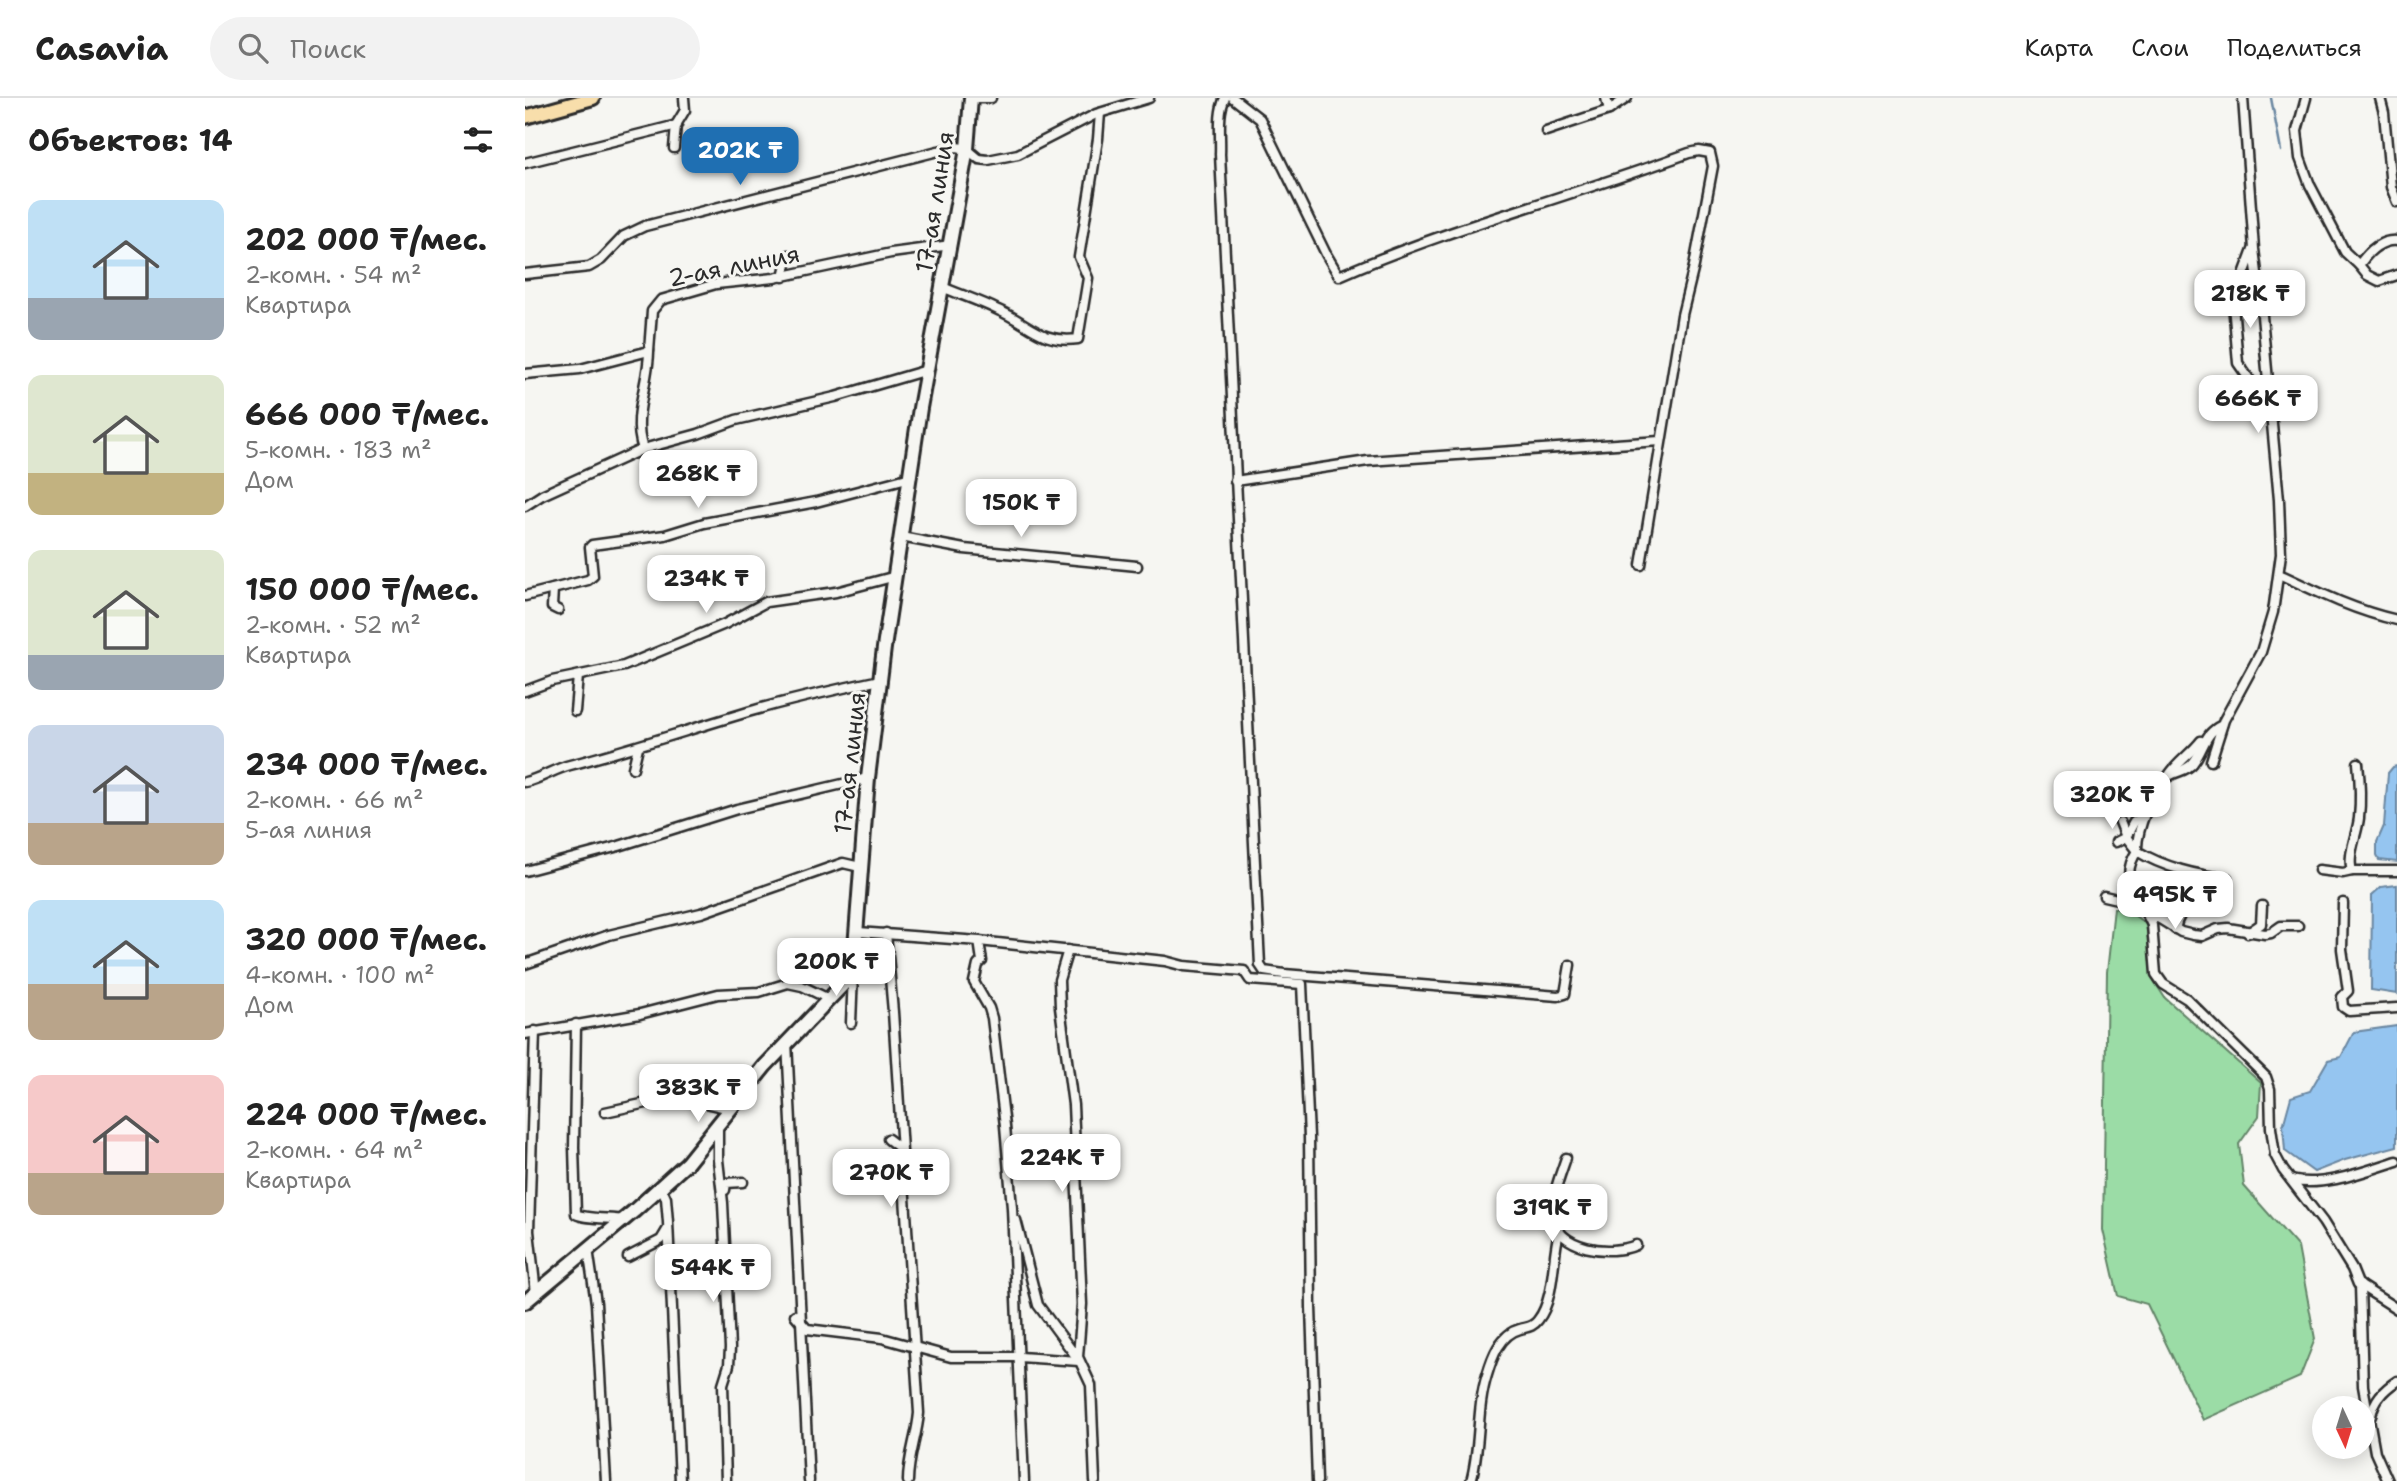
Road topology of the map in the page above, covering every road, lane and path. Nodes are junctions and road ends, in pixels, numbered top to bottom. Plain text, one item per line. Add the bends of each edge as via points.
1 (593, 98) edge
2 (684, 98) edge
3 (971, 98) edge
4 (991, 98) edge
5 (1149, 98) edge
6 (1225, 98) edge
7 (1233, 98) edge
8 (1606, 98) edge
9 (1627, 98) edge
10 (2243, 98) edge
11 (2306, 98) edge
12 (2380, 98) edge
13 (1609, 110) junction
14 (1100, 113) junction
15 (525, 117) edge
16 (677, 125) junction
17 (1546, 131) dead end
18 (674, 148) dead end
19 (967, 149) junction
20 (525, 163) edge
21 (2397, 202) edge
22 (2397, 242) edge
23 (951, 245) junction
24 (2254, 249) junction
25 (788, 256) dead end
26 (2359, 265) junction
27 (525, 274) edge
28 (2397, 275) edge
29 (783, 277) junction
30 (943, 287) junction
31 (649, 351) junction
32 (927, 370) junction
33 (525, 374) edge
34 (2270, 409) junction
35 (1660, 441) junction
36 (643, 449) junction
37 (911, 477) junction
38 (1235, 481) junction
39 (525, 506) edge
40 (901, 537) junction
41 (1641, 565) dead end
42 (1137, 566) dead end
43 (2279, 574) junction
44 (896, 576) junction
45 (553, 589) junction
46 (525, 596) edge
47 (558, 610) dead end
48 (2397, 620) edge
49 (577, 676) junction
50 (880, 680) junction
51 (525, 691) edge
52 (575, 710) dead end
53 (2222, 725) junction
54 (638, 747) junction
55 (2211, 761) dead end
56 (2358, 763) dead end
57 (633, 768) dead end
58 (868, 778) junction
59 (525, 782) edge
60 (2143, 816) junction
61 (2120, 822) dead end
62 (2126, 837) junction
63 (2116, 842) dead end
64 (2137, 852) junction
65 (860, 867) junction
66 (2319, 870) dead end
67 (525, 871) edge
68 (2352, 871) junction
69 (2397, 871) edge
70 (2129, 875) junction
71 (2227, 878) dead end
72 (2181, 885) dead end
73 (2168, 887) junction
74 (2138, 892) junction
75 (2196, 894) dead end
76 (2104, 896) dead end
77 (2135, 902) junction
78 (2343, 903) dead end
79 (2262, 906) dead end
80 (2181, 912) junction
81 (2147, 915) junction
82 (2160, 919) junction
83 (2298, 926) dead end
84 (2175, 929) junction
85 (2259, 931) junction
86 (858, 932) junction
87 (886, 933) junction
88 (979, 940) junction
89 (1068, 950) junction
90 (525, 964) edge
91 (1570, 965) dead end
92 (853, 974) junction
93 (829, 999) junction
94 (2397, 1008) edge
95 (851, 1023) dead end
96 (576, 1024) junction
97 (535, 1031) junction
98 (525, 1034) edge
99 (787, 1042) junction
100 (731, 1109) junction
101 (605, 1112) dead end
102 (719, 1125) junction
103 (888, 1139) dead end
104 (901, 1149) junction
105 (1566, 1158) dead end
106 (2397, 1161) edge
107 (2291, 1180) junction
108 (743, 1182) dead end
109 (661, 1187) junction
110 (723, 1203) junction
111 (1011, 1208) junction
112 (623, 1220) junction
113 (668, 1227) junction
114 (1559, 1232) junction
115 (652, 1245) junction
116 (1636, 1245) dead end
117 (588, 1249) junction
118 (628, 1257) dead end
119 (669, 1261) junction
120 (2360, 1285) junction
121 (536, 1293) junction
122 (525, 1302) edge
123 (2397, 1309) edge
124 (795, 1315) dead end
125 (803, 1324) junction
126 (913, 1347) junction
127 (1020, 1357) junction
128 (1079, 1361) junction
129 (2363, 1380) junction
130 (2397, 1381) edge
131 (2385, 1388) junction
132 (2366, 1396) edge
133 (2375, 1406) edge
134 (2375, 1452) edge
135 (606, 1481) edge
136 (680, 1481) edge
137 (726, 1481) edge
138 (809, 1481) edge
139 (908, 1481) edge
140 (1024, 1481) edge
141 (1095, 1481) edge
142 (1317, 1481) edge
143 (1471, 1481) edge
144 (2388, 1481) edge

1 - 15 main road
2 - 16 street via 685,110
3 - 4 street
3 - 19 street, 17-ая линия
5 - 14 street
6 - 38 street via 1220,154
7 - 35 street via 1260,119 1339,276 1485,220 1689,153 1710,153 1713,166
8 - 13 street
9 - 13 street
10 - 24 street
11 - 26 street via 2297,131 2300,158 2345,253
12 - 21 street
13 - 17 street
14 - 19 street via 1018,154 988,160
14 - 30 street via 1079,257 1088,278 1078,339 1041,336 1000,310
16 - 18 street
16 - 20 street
19 - 23 street, 17-ая линия
19 - 27 street via 905,158 656,223 624,236 589,267
22 - 26 street via 2376,246
23 - 29 street, 2-ая линия
23 - 30 street, 17-ая линия
24 - 34 street
24 - 34 street via 2233,304 2238,363
25 - 29 street
26 - 28 street via 2379,281
29 - 31 street, 2-ая линия via 716,284 661,300 652,311
30 - 32 street, 17-ая линия
31 - 33 street via 580,369
31 - 36 street, 2-ая линия via 638,415
32 - 36 street
32 - 37 street, 17-ая линия
34 - 43 street via 2279,500
35 - 38 street via 1368,461
35 - 41 street
36 - 39 street
37 - 40 street, 17-ая линия
37 - 45 street via 665,535 592,545 593,576
38 - 91 street via 1260,965 1264,971 1558,996 1565,994
40 - 42 street via 964,549
40 - 44 street, 17-ая линия
43 - 48 street
43 - 53 street via 2261,652
44 - 49 street via 836,592 766,602 624,666
44 - 50 street, 17-ая линия
45 - 46 street
45 - 47 street via 552,607
49 - 51 street
49 - 52 street
50 - 54 street via 795,699
50 - 58 street, 17-ая линия
53 - 55 street
53 - 60 street via 2209,731 2192,765 2168,777
54 - 57 street
54 - 59 street via 555,769
56 - 68 street via 2360,803 2349,862
58 - 65 street, 17-ая линия
58 - 67 street via 737,809
60 - 62 street
60 - 64 street
61 - 62 street
62 - 63 street
62 - 64 street
64 - 70 street
64 - 71 street via 2168,866
65 - 86 street, 17-ая линия
65 - 90 street via 843,863 701,913 609,935
66 - 68 street
68 - 69 street
70 - 74 street
70 - 77 street via 2127,892
72 - 73 street
73 - 74 street
73 - 80 street via 2178,893
74 - 77 street
75 - 80 street
76 - 77 street
77 - 81 street
78 - 94 street via 2341,949 2348,991 2342,997 2343,1007 2350,1011
79 - 85 street
80 - 82 street
80 - 84 street
81 - 82 street
81 - 107 street via 2156,974 2163,984 2187,999 2266,1077 2275,1155
82 - 84 street
83 - 85 street via 2281,926 2271,933
84 - 85 street via 2202,936 2218,929
86 - 87 street
86 - 92 street, 17-ая линия
87 - 88 street
87 - 104 street
88 - 89 street
88 - 111 street via 982,961 974,982 992,1018
89 - 128 street via 1059,980 1073,1105 1082,1304
89 - 142 street via 1244,971 1250,980 1302,984
92 - 93 street
92 - 95 street
93 - 96 street via 788,983
93 - 99 street
96 - 97 street
96 - 112 street via 576,1214
97 - 98 street
97 - 121 street via 529,1231
99 - 100 street
99 - 125 street
100 - 101 street via 688,1094
100 - 102 street
102 - 109 street
102 - 110 street
103 - 104 street
104 - 126 street
105 - 114 street via 1553,1214
106 - 107 street via 2321,1182
107 - 120 street via 2338,1245
108 - 110 street via 726,1183
109 - 112 street
109 - 113 street
110 - 137 street via 730,1348 723,1384
111 - 127 street
111 - 128 street via 1038,1305
112 - 117 street
113 - 115 street
113 - 119 street
114 - 116 street via 1580,1245 1603,1251
114 - 143 street via 1554,1273 1538,1321 1506,1336 1486,1376
115 - 118 street
115 - 119 street
117 - 121 street
117 - 135 street via 596,1303
119 - 136 street
120 - 123 street
120 - 129 street
121 - 122 street
124 - 125 street
125 - 126 street via 807,1329 872,1336
125 - 138 street
126 - 127 street via 951,1357
126 - 139 street via 919,1412
127 - 128 street
127 - 140 street
128 - 141 street via 1091,1385
129 - 131 street via 2367,1386
129 - 132 street
130 - 131 street
131 - 133 street
134 - 144 street

